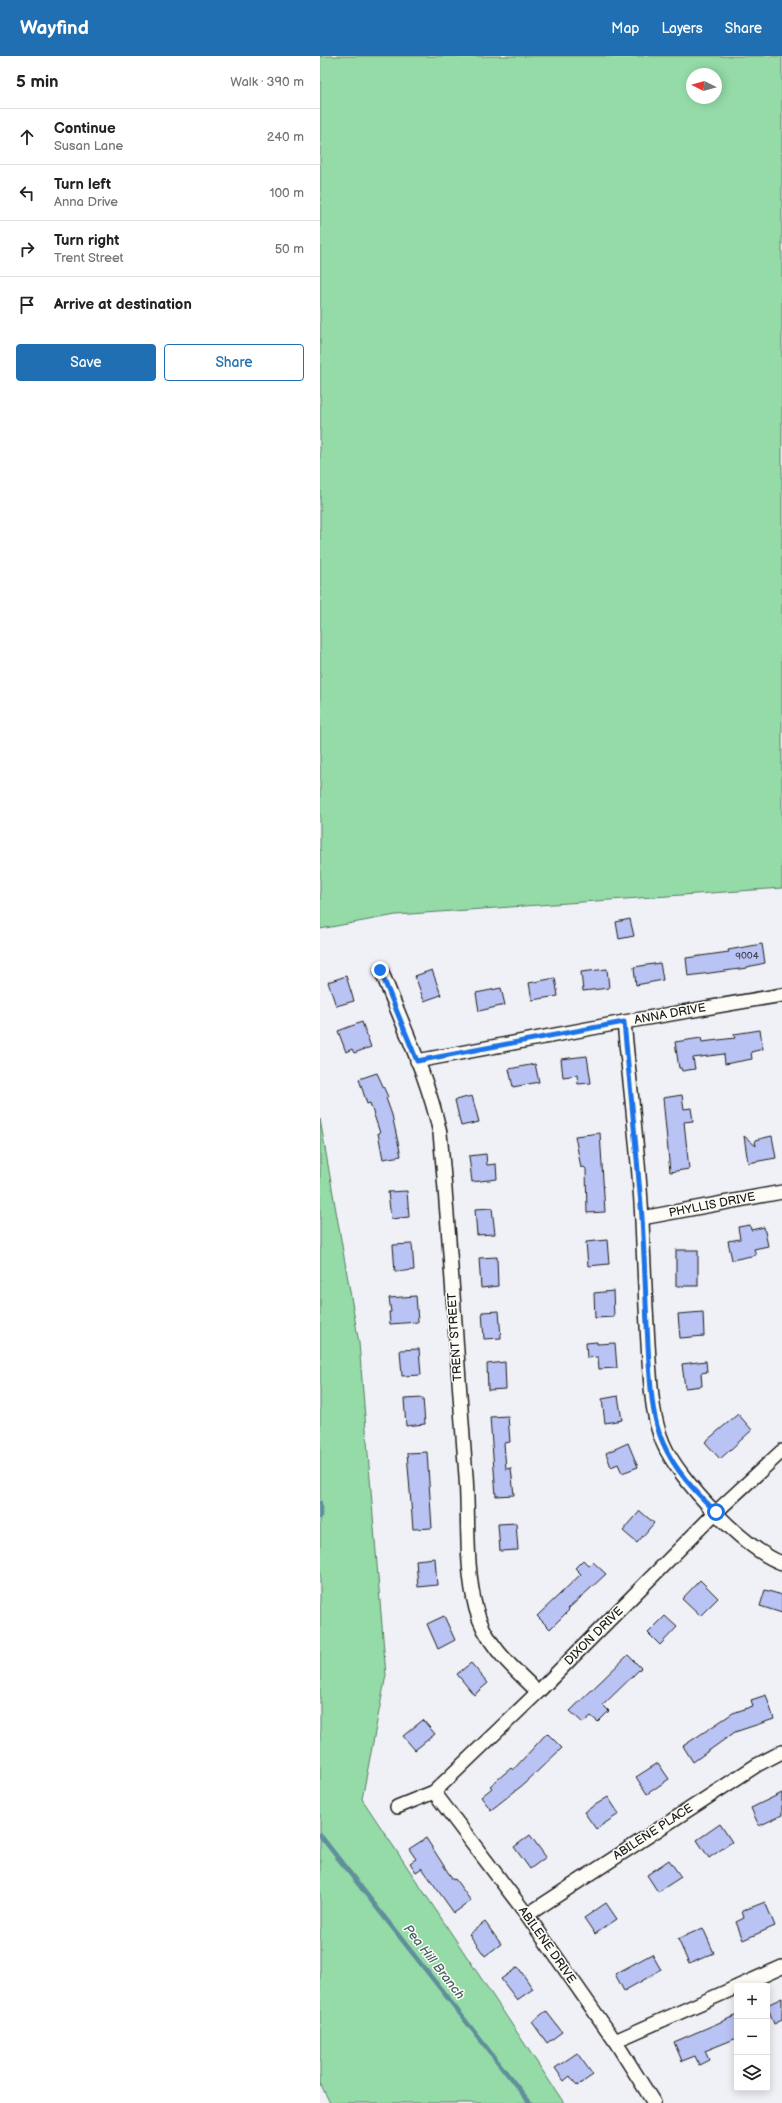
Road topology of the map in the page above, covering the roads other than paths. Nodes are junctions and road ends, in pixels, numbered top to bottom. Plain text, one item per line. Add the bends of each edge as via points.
1 (380, 970) dead end
2 (782, 995) edge
3 (624, 1022) junction
4 (417, 1061) junction
5 (782, 1192) edge
6 (642, 1218) junction
7 (782, 1451) edge
8 (716, 1512) junction
9 (782, 1563) edge
10 (538, 1692) junction
11 (782, 1752) edge
12 (434, 1792) junction
13 (397, 1807) dead end
14 (526, 1914) junction
15 (782, 1967) edge
16 (745, 1983) edge
17 (734, 1988) edge
18 (615, 2041) junction
19 (654, 2103) edge

1 - 4 street, TRENT STREET
2 - 3 street, ANNA DRIVE
3 - 4 street, ANNA DRIVE
3 - 6 street
4 - 10 street, TRENT STREET via 434,1107 440,1133 468,1502 470,1569 476,1609 486,1636 498,1652
5 - 6 street, PHYLLIS DRIVE
6 - 8 street via 647,1328 656,1422 662,1442 673,1463 691,1487
7 - 8 street, DIXON DRIVE
8 - 9 street via 750,1546
8 - 10 street, DIXON DRIVE
10 - 12 street, DIXON DRIVE
11 - 14 street, ABILENE PLACE via 752,1768
12 - 13 street, DIXON DRIVE
12 - 14 street, ABILENE DRIVE
14 - 18 street, ABILENE DRIVE
15 - 16 street
17 - 18 street
18 - 19 street, ABILENE DRIVE

